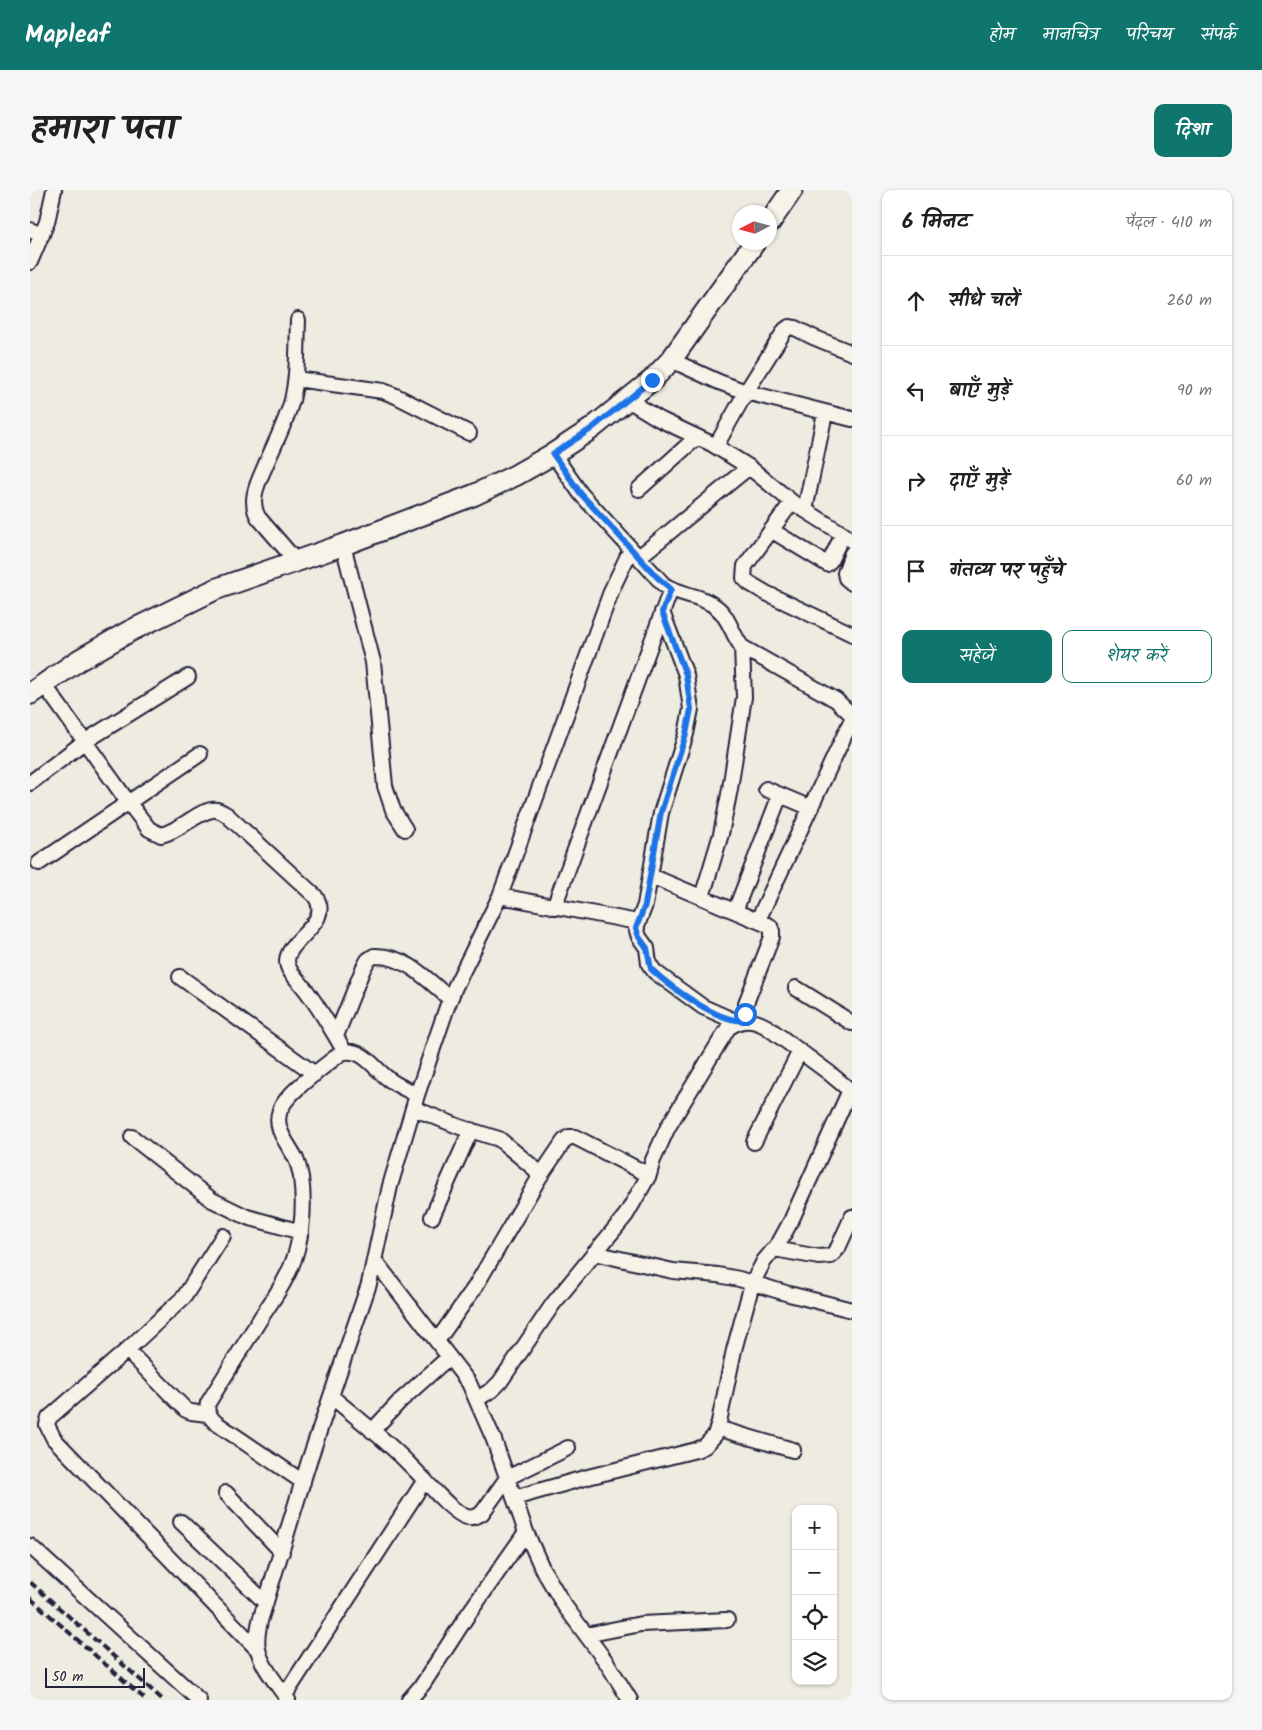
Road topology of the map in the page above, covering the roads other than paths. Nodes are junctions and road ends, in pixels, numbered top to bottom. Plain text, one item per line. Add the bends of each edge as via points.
1 (54, 190) edge
2 (792, 190) edge
3 (777, 212) edge
4 (36, 233) edge
5 (749, 250) edge
6 (30, 262) edge
7 (298, 320) dead end
8 (852, 354) edge
9 (671, 360) junction
10 (296, 379) junction
11 (746, 392) junction
12 (628, 400) junction
13 (825, 413) junction
14 (852, 418) edge
15 (469, 433) dead end
16 (697, 437) junction
17 (716, 446) junction
18 (553, 454) junction
19 (749, 467) junction
20 (639, 488) dead end
21 (792, 502) junction
22 (806, 510) junction
23 (770, 530) junction
24 (850, 541) edge
25 (343, 545) junction
26 (635, 553) junction
27 (296, 561) junction
28 (852, 583) edge
29 (671, 589) junction
30 (662, 612) junction
31 (852, 634) edge
32 (742, 647) junction
33 (188, 677) dead end
34 (36, 688) edge
35 (852, 715) edge
36 (852, 718) edge
37 (84, 742) junction
38 (200, 754) dead end
39 (30, 783) edge
40 (766, 789) dead end
41 (780, 795) junction
42 (128, 802) junction
43 (810, 808) junction
44 (405, 829) dead end
45 (39, 863) dead end
46 (650, 876) junction
47 (500, 896) junction
48 (702, 897) junction
49 (554, 907) junction
50 (735, 911) junction
51 (758, 920) junction
52 (636, 928) junction
53 (180, 978) dead end
54 (796, 988) dead end
55 (450, 999) junction
56 (742, 1021) junction
57 (852, 1023) edge
58 (336, 1036) junction
59 (800, 1051) junction
60 (345, 1052) junction
61 (315, 1074) junction
62 (851, 1091) edge
63 (415, 1102) junction
64 (471, 1130) junction
65 (132, 1137) dead end
66 (754, 1142) dead end
67 (649, 1175) junction
68 (539, 1178) junction
69 (432, 1217) dead end
70 (852, 1217) edge
71 (301, 1232) junction
72 (223, 1236) dead end
73 (774, 1249) junction
74 (594, 1253) junction
75 (375, 1261) junction
76 (752, 1284) junction
77 (852, 1310) edge
78 (437, 1341) junction
79 (127, 1350) junction
80 (449, 1357) junction
81 (331, 1396) junction
82 (477, 1399) junction
83 (207, 1414) junction
84 (717, 1428) junction
85 (372, 1431) junction
86 (568, 1448) dead end
87 (793, 1450) dead end
88 (507, 1478) junction
89 (425, 1480) junction
90 (303, 1482) junction
91 (226, 1493) dead end
92 (514, 1498) junction
93 (181, 1522) dead end
94 (526, 1532) junction
95 (30, 1546) edge
96 (282, 1552) junction
97 (266, 1603) junction
98 (727, 1620) dead end
99 (586, 1635) junction
100 (257, 1648) junction
101 (286, 1698) edge
102 (198, 1700) edge
103 (409, 1700) edge
104 (630, 1700) edge

1 - 4 street via 47,222
2 - 3 main road
4 - 6 street
5 - 9 main road
7 - 10 street
8 - 11 street via 789,327 784,330
9 - 11 street
9 - 12 main road
10 - 15 street via 396,396
10 - 27 street via 291,402 252,501 258,517
11 - 13 street
11 - 17 street
12 - 16 street
12 - 18 main road
13 - 14 street
13 - 22 street
16 - 17 street
16 - 20 street
17 - 19 street
18 - 25 main road via 474,495
18 - 26 street via 581,494
19 - 21 street
19 - 26 street
21 - 22 street
21 - 23 street
22 - 24 street
23 - 24 street via 827,564
23 - 31 street via 744,566 744,578 766,593
24 - 28 street via 845,572
25 - 27 main road
25 - 44 street via 372,662 385,786 393,810
26 - 29 street
26 - 47 street via 612,589
27 - 34 main road via 216,589 130,631
29 - 30 street
29 - 32 street via 716,607
30 - 46 street via 686,675 691,709 661,812
30 - 49 street
32 - 35 street via 836,700
32 - 48 street via 744,697 730,789 721,834
33 - 37 street
34 - 37 street
36 - 43 street
37 - 39 street
37 - 42 street
38 - 42 street
40 - 41 street
41 - 43 street
41 - 50 street
42 - 45 street
42 - 58 street via 148,829 162,835 204,813 220,811 315,896 321,910 292,950 287,959 288,966
43 - 51 street
46 - 48 street
46 - 52 street
47 - 49 street
47 - 55 street
48 - 50 street
49 - 52 street via 626,919 632,921
50 - 51 street
51 - 56 street via 770,926 772,937 746,1002
52 - 56 street via 655,972 703,1007
53 - 61 street
54 - 57 street
55 - 58 street via 412,967 392,958 374,956 363,970
55 - 63 street
56 - 59 street via 757,1022 767,1027
56 - 67 street via 728,1028 668,1127
58 - 60 street
59 - 62 street
59 - 66 street
60 - 61 street
60 - 63 street via 366,1058
61 - 71 street via 285,1101 278,1118 282,1135 301,1176
62 - 73 street via 791,1221
63 - 64 street
63 - 75 street via 390,1186
64 - 68 street via 505,1143 535,1169
64 - 69 street
65 - 71 street via 212,1200 247,1217
67 - 68 street via 575,1137 569,1137
67 - 74 street via 626,1215
68 - 78 street via 468,1299
70 - 73 street via 831,1256
71 - 83 street via 295,1257 284,1281 208,1403
72 - 79 street via 184,1297
73 - 76 street
74 - 76 street via 672,1271 718,1275
74 - 82 street via 553,1304 500,1382
75 - 78 street
75 - 81 street
76 - 77 street
76 - 84 street
78 - 80 street
79 - 83 street via 186,1410
79 - 100 street via 49,1418 49,1432
80 - 82 street
80 - 85 street
81 - 85 street
81 - 90 street
82 - 88 street
83 - 90 street
84 - 87 street
84 - 92 street via 710,1441 696,1450
85 - 89 street
86 - 88 street
88 - 89 street via 482,1513 470,1518 452,1508
88 - 92 street
89 - 101 street
90 - 96 street
91 - 96 street
92 - 94 street
93 - 97 street
94 - 99 street via 553,1588
94 - 103 street
95 - 102 street
96 - 97 street
97 - 100 street
98 - 99 street via 641,1624
99 - 104 street
100 - 101 street

